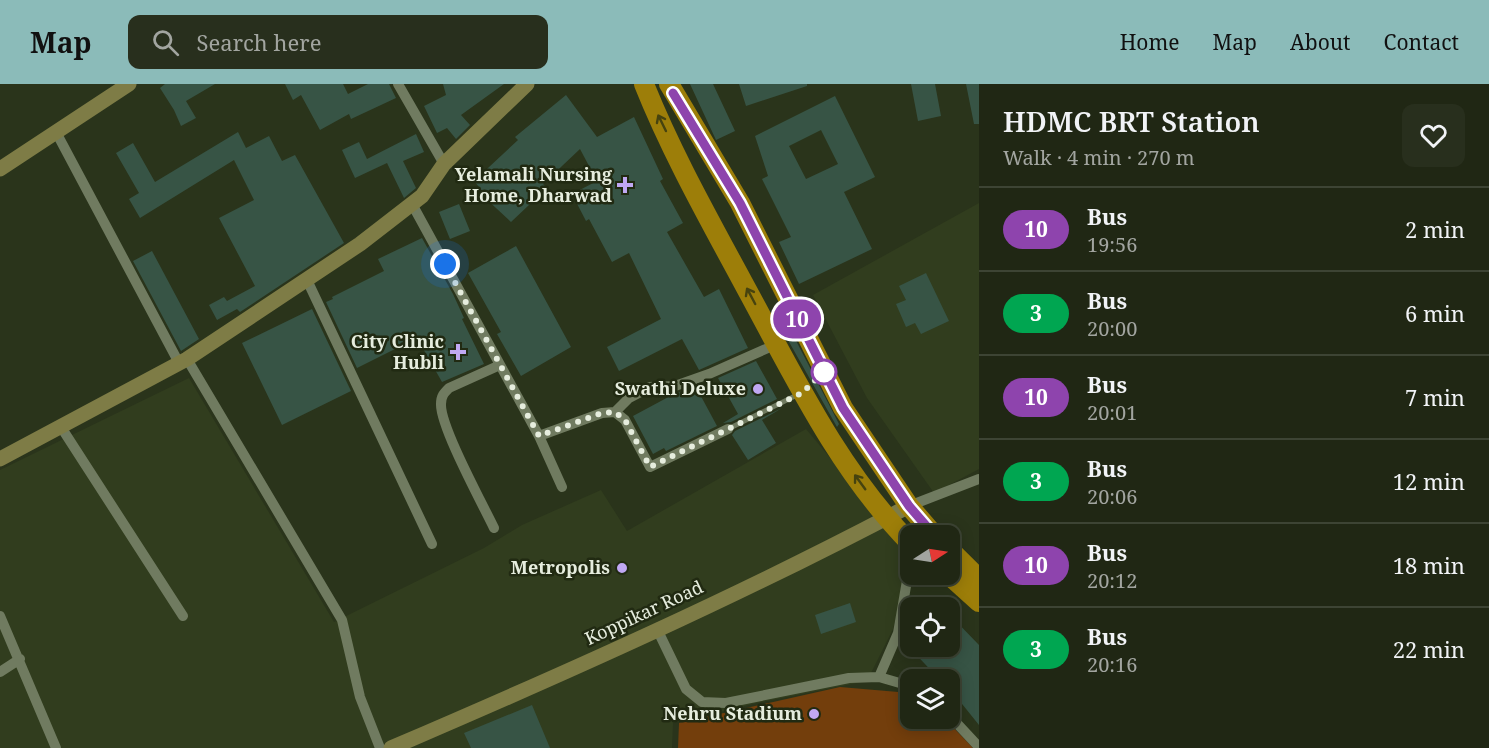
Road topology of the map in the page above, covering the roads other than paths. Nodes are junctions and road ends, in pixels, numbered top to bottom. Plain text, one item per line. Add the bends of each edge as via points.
1 (129, 84) edge
2 (398, 84) edge
3 (528, 84) edge
4 (644, 84) edge
5 (671, 88) edge
6 (56, 132) junction
7 (444, 164) junction
8 (0, 169) edge
9 (412, 204) junction
10 (307, 280) junction
11 (777, 344) junction
12 (183, 361) junction
13 (500, 365) junction
14 (802, 393) junction
15 (615, 412) junction
16 (61, 427) junction
17 (728, 429) joint
18 (539, 436) junction
19 (0, 459) edge
20 (979, 479) edge
21 (562, 487) dead end
22 (886, 518) junction
23 (915, 520) edge
24 (494, 528) dead end
25 (900, 533) edge
26 (432, 544) dead end
27 (960, 560) edge
28 (979, 579) edge
29 (906, 585) edge
30 (960, 585) edge
31 (979, 602) edge
32 (0, 616) edge
33 (183, 616) dead end
34 (657, 629) junction
35 (20, 659) junction
36 (0, 672) edge
37 (879, 677) junction
38 (900, 683) edge
39 (960, 727) edge
40 (979, 747) edge
41 (56, 748) edge
42 (380, 748) edge
43 (391, 748) edge

1 - 6 street
2 - 7 street
3 - 7 street
11 -> 4 highway via 709,219
5 - 23 highway via 740,203 843,408
6 - 8 street
6 - 12 street
7 - 9 street
9 - 10 street
9 - 13 street
10 - 12 street
10 - 26 street
11 - 14 highway
11 - 15 street via 675,386 650,387 629,398
12 - 16 street
12 - 42 street via 342,620 360,698
13 - 18 street
13 - 24 street via 448,388 440,403 450,435
14 - 17 lane
22 -> 14 highway via 822,430
15 - 17 street via 625,420 650,467
15 - 18 street
16 - 19 street
16 - 33 street
18 - 21 street
20 - 23 street
22 - 23 street, Koppikar Road
22 - 25 highway
22 - 34 street, Koppikar Road
27 - 28 highway
29 - 37 street via 898,633
30 - 31 highway
32 - 35 street
34 - 37 street via 686,689 702,702 726,703 849,678
34 - 43 street, Koppikar Road
35 - 36 street
35 - 41 street
37 - 38 street
39 - 40 street

